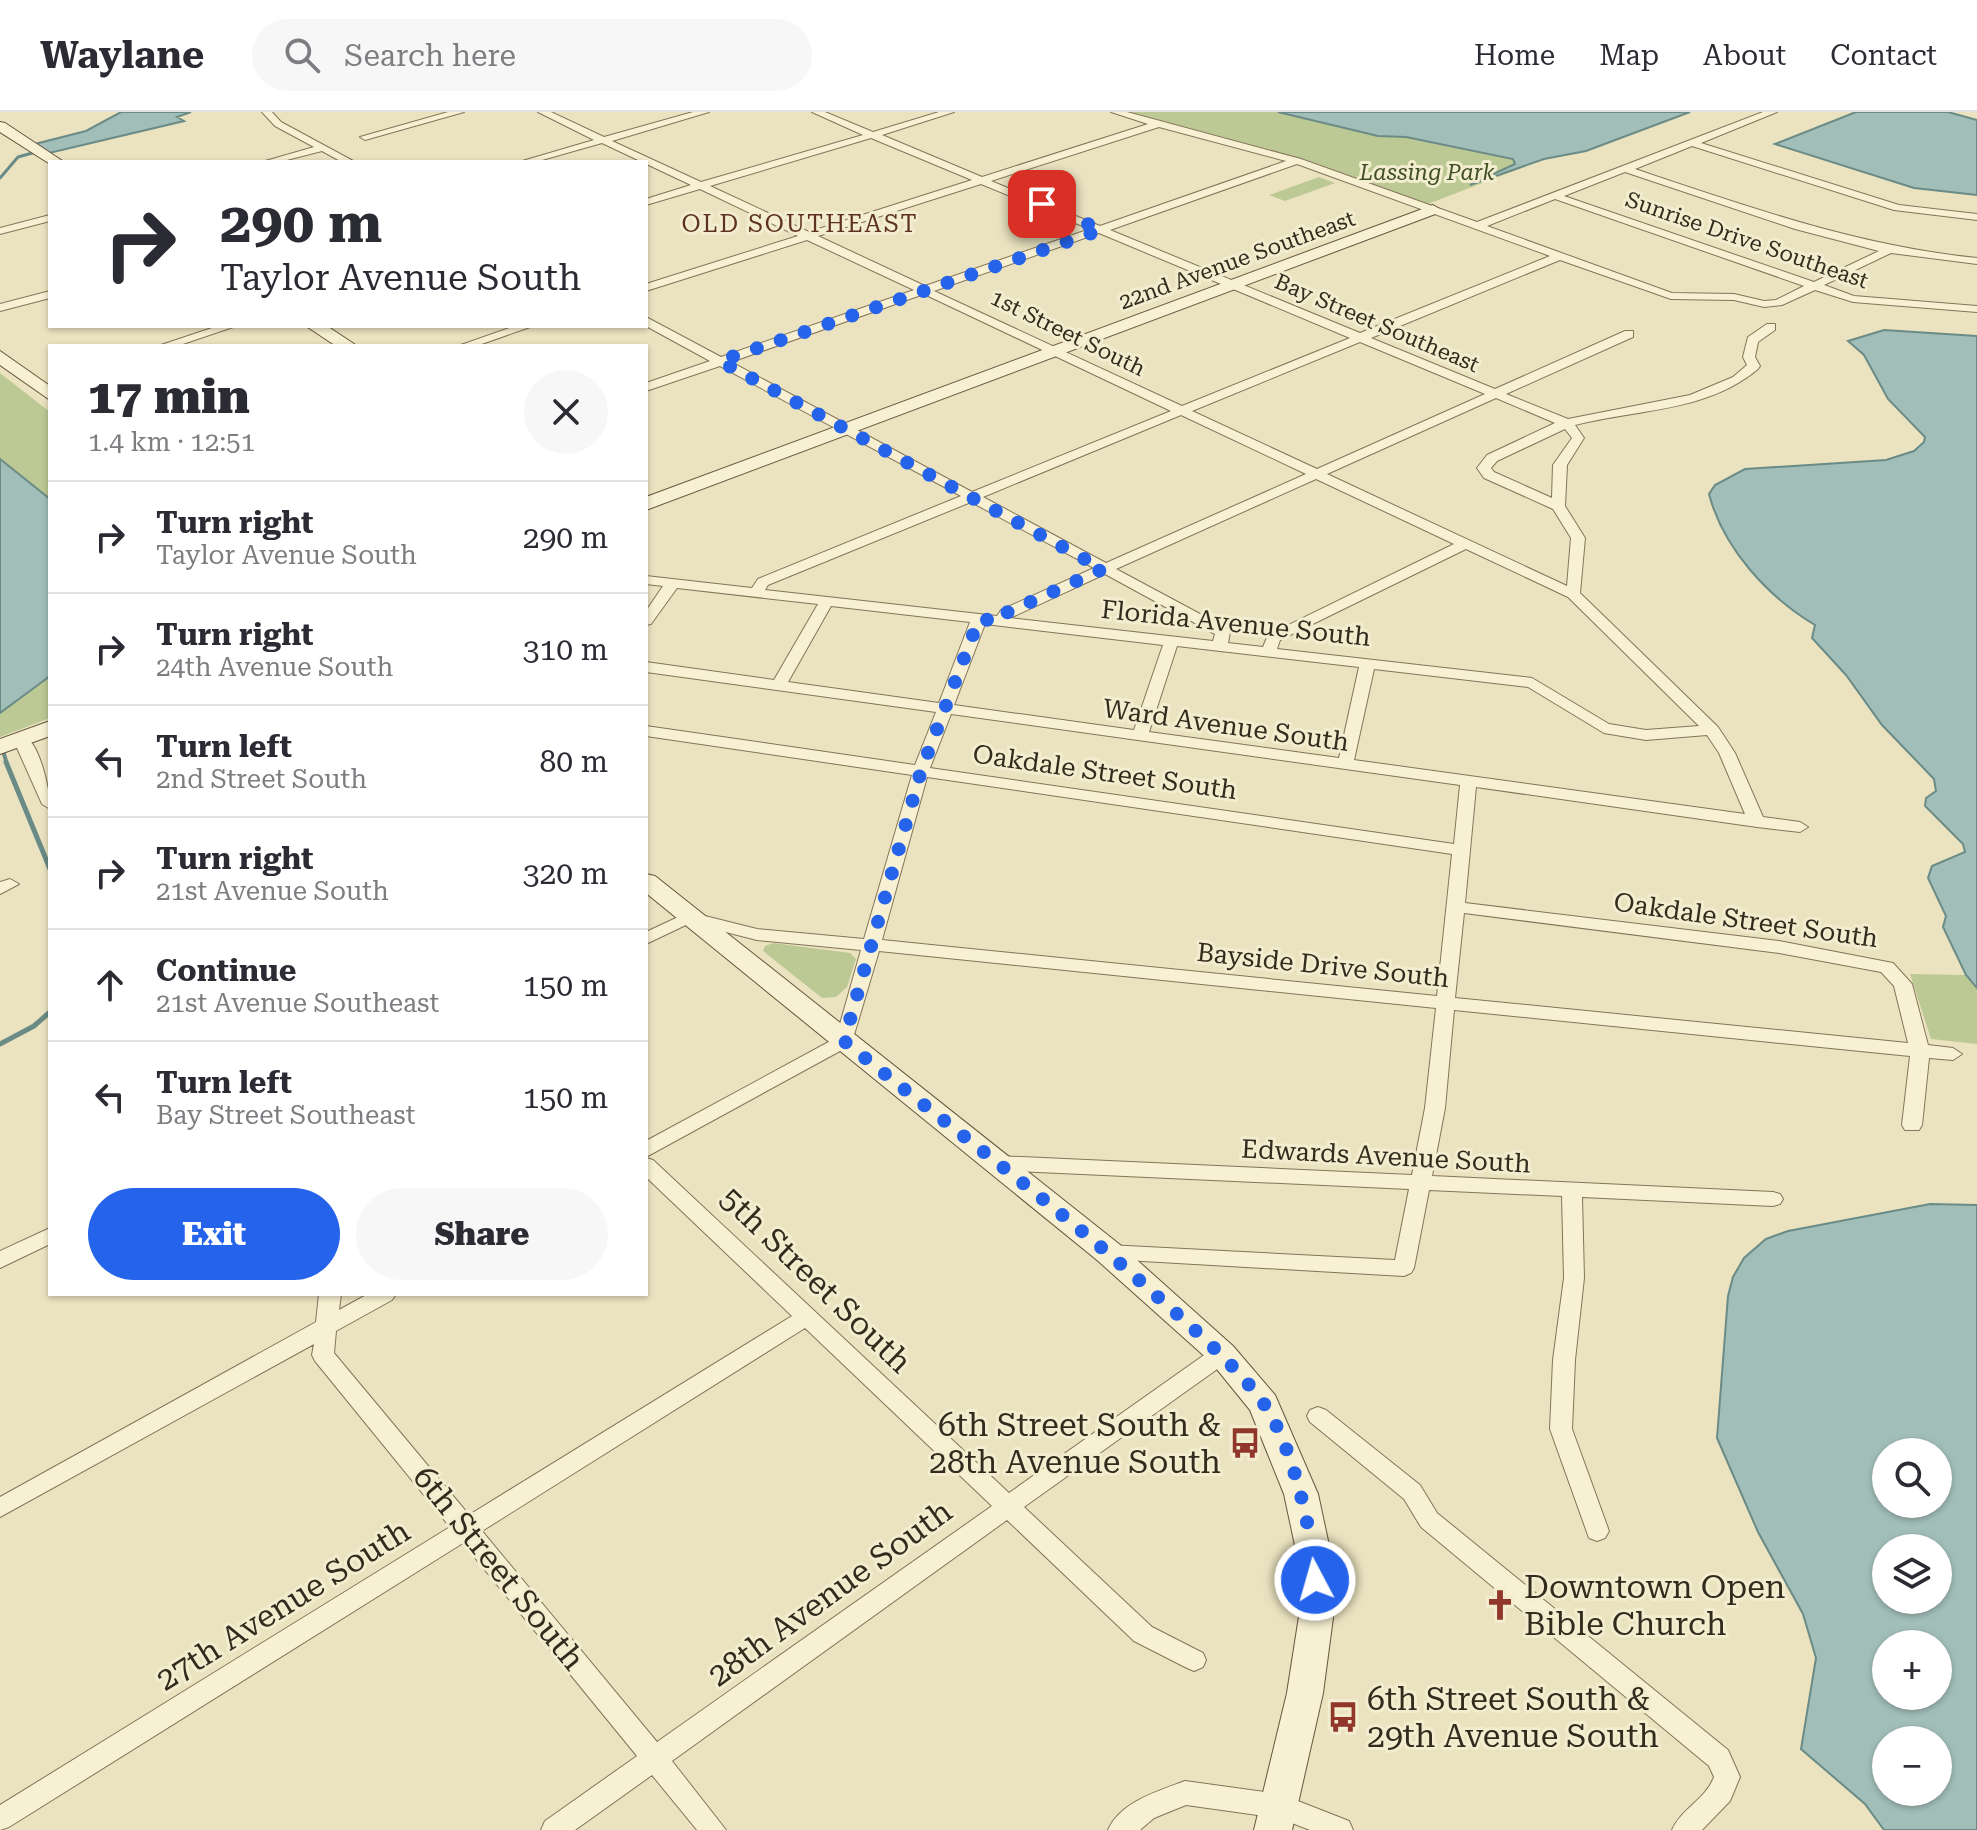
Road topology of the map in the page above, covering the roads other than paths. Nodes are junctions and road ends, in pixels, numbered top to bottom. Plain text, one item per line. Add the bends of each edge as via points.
1 (267, 112) edge
2 (459, 112) edge
3 (543, 112) edge
4 (704, 112) edge
5 (817, 112) edge
6 (949, 112) edge
7 (1116, 112) edge
8 (1772, 112) edge
9 (1158, 124) junction
10 (0, 126) edge
11 (870, 135) junction
12 (365, 137) dead end
13 (604, 140) junction
14 (1692, 143) junction
15 (323, 148) junction
16 (54, 160) edge
17 (275, 160) edge
18 (346, 160) edge
19 (531, 160) edge
20 (646, 160) edge
21 (648, 161) edge
22 (1297, 161) junction
23 (1626, 169) junction
24 (980, 181) junction
25 (701, 186) junction
26 (1555, 196) junction
27 (648, 201) edge
28 (1433, 210) junction
29 (1977, 217) edge
30 (48, 219) edge
31 (1479, 225) junction
32 (1101, 230) junction
33 (3, 231) dead end
34 (809, 236) junction
35 (1887, 251) junction
36 (1560, 256) junction
37 (1977, 261) edge
38 (1233, 285) junction
39 (1815, 286) junction
40 (648, 287) edge
41 (926, 290) junction
42 (48, 295) edge
43 (0, 308) edge
44 (1977, 309) edge
45 (648, 322) edge
46 (1771, 327) dead end
47 (223, 328) edge
48 (318, 328) edge
49 (521, 328) edge
50 (1629, 334) dead end
51 (1360, 338) junction
52 (171, 344) edge
53 (345, 344) edge
54 (470, 344) edge
55 (1056, 351) junction
56 (0, 356) edge
57 (720, 361) junction
58 (648, 386) edge
59 (45, 387) edge
60 (1494, 394) junction
61 (1181, 412) junction
62 (1568, 424) junction
63 (847, 430) junction
64 (1314, 475) junction
65 (971, 497) junction
66 (648, 503) edge
67 (1558, 506) junction
68 (1465, 544) junction
69 (1103, 569) junction
70 (648, 580) edge
71 (673, 583) junction
72 (756, 592) junction
73 (1573, 594) junction
74 (827, 601) junction
75 (648, 618) edge
76 (979, 619) junction
77 (1001, 621) junction
78 (1172, 639) junction
79 (1220, 644) junction
80 (1270, 649) junction
81 (1368, 662) junction
82 (648, 667) edge
83 (778, 686) junction
84 (943, 710) junction
85 (48, 729) edge
86 (1712, 730) junction
87 (648, 731) edge
88 (1140, 736) junction
89 (10, 743) edge
90 (1345, 766) junction
91 (921, 771) junction
92 (1468, 784) junction
93 (48, 801) edge
94 (1757, 822) junction
95 (1800, 827) dead end
96 (1461, 850) junction
97 (648, 883) edge
98 (1454, 907) junction
99 (689, 917) junction
100 (648, 938) edge
101 (872, 945) junction
102 (1446, 1003) junction
103 (844, 1041) junction
104 (1920, 1052) junction
105 (1953, 1054) dead end
106 (1912, 1125) dead end
107 (648, 1149) edge
108 (997, 1163) junction
109 (648, 1167) edge
110 (1423, 1185) junction
111 (1572, 1190) junction
112 (1773, 1199) dead end
113 (48, 1236) edge
114 (1108, 1252) junction
115 (0, 1260) edge
116 (330, 1296) edge
117 (381, 1296) edge
118 (805, 1318) junction
119 (329, 1325) junction
120 (1222, 1354) junction
121 (1318, 1416) dead end
122 (1006, 1506) junction
123 (0, 1508) edge
124 (467, 1527) junction
125 (1597, 1531) dead end
126 (1194, 1660) dead end
127 (654, 1758) junction
128 (1276, 1818) edge
129 (0, 1819) edge
130 (554, 1830) edge
131 (713, 1830) edge
132 (1121, 1830) edge
133 (1340, 1830) edge
134 (1685, 1830) edge

1 - 15 street via 278,124
2 - 12 street
3 - 13 street, 1st Street South
4 - 13 street
5 - 11 street, Bay Street Southeast
6 - 11 street
7 - 9 street
8 - 14 street
9 - 22 street
9 - 24 street
10 - 16 street
11 - 24 street, Bay Street Southeast
11 - 25 street
13 - 19 street
13 - 20 street, 1st Street South
14 - 23 street
14 - 29 street via 1898,208
15 - 17 street
15 - 18 street
21 - 25 street, 1st Street South
22 - 28 street
22 - 32 street
23 - 26 street
23 - 35 street
24 - 32 street, Bay Street Southeast
24 - 34 street
25 - 27 street
25 - 34 street, 1st Street South
26 - 31 street
26 - 39 street, Sunrise Drive Southeast
28 - 31 street
28 - 38 street, 22nd Avenue Southeast
30 - 33 street
31 - 36 street
32 - 38 street, Bay Street Southeast
32 - 41 street
34 - 40 street
34 - 41 street, 1st Street South
35 - 37 street
35 - 39 street
36 - 39 street via 1685,298 1734,297 1772,304
36 - 51 street
38 - 51 street, Bay Street Southeast
38 - 55 street, 22nd Avenue Southeast
39 - 44 street, Sunrise Drive Southeast via 1872,303
41 - 55 street, 1st Street South
41 - 57 street
42 - 43 street
45 - 57 street
46 - 62 street via 1752,340 1749,357 1754,366 1744,378 1714,393
47 - 52 street
48 - 53 street
49 - 54 street
50 - 60 street
51 - 60 street, Bay Street Southeast
51 - 61 street
55 - 61 street, 1st Street South
55 - 63 street, 22nd Avenue Southeast
56 - 59 street
57 - 58 street
57 - 63 street
60 - 62 street, Bay Street Southeast
60 - 64 street
61 - 64 street, 1st Street South
61 - 65 street
62 - 67 street via 1578,438 1560,465
62 - 67 street via 1492,458 1484,468
63 - 65 street
63 - 66 street, 22nd Avenue Southeast
64 - 68 street, 1st Street South
64 - 69 street
65 - 69 street
65 - 72 street via 763,582
67 - 73 street via 1578,538
68 - 73 street, 1st Street South
68 - 80 street via 1273,638
69 - 77 street via 1006,613
69 - 79 street via 1223,632
70 - 71 street, Florida Avenue South
71 - 72 street, Florida Avenue South
71 - 75 street
72 - 74 street, Florida Avenue South
73 - 86 street, 1st Street South
74 - 76 street, Florida Avenue South
74 - 83 street
76 - 77 street, Florida Avenue South
76 - 84 street
77 - 78 street, Florida Avenue South
78 - 79 street, Florida Avenue South
78 - 88 street
79 - 80 street, Florida Avenue South
80 - 81 street, Florida Avenue South
81 - 86 street, Florida Avenue South via 1532,683 1604,728 1646,735
81 - 90 street
82 - 83 street, Ward Avenue South
83 - 84 street, Ward Avenue South
84 - 88 street, Ward Avenue South
84 - 91 street
85 - 89 street
86 - 94 street, 1st Street South
87 - 91 street, Oakdale Street South
88 - 90 street, Ward Avenue South
89 - 93 street
90 - 92 street, Ward Avenue South
91 - 96 street, Oakdale Street South
91 - 101 street
92 - 94 street, Ward Avenue South
92 - 96 street
94 - 95 street, Ward Avenue South
96 - 98 street
97 - 99 street
98 - 102 street
98 - 104 street, Oakdale Street South via 1779,947 1887,967 1903,984
99 - 100 street
99 - 101 street, Bayside Drive South via 727,931
99 - 103 street
101 - 102 street, Bayside Drive South
101 - 103 street
102 - 104 street, Bayside Drive South
102 - 110 street
103 - 107 street
103 - 108 street
104 - 105 street, Bayside Drive South
104 - 106 street
108 - 110 street, Edwards Avenue South
108 - 114 street
109 - 118 street, 5th Street South
110 - 111 street, Edwards Avenue South
110 - 114 street via 1404,1268
111 - 112 street, Edwards Avenue South
111 - 125 street via 1574,1278 1561,1429
113 - 115 street
114 - 120 street
116 - 119 street, 6th Street South
117 - 119 street
118 - 122 street, 5th Street South
118 - 124 street, 27th Avenue South
119 - 123 street
119 - 124 street, 6th Street South via 323,1355
120 - 122 street, 28th Avenue South
120 - 128 street via 1264,1404 1301,1494 1313,1550 1317,1610 1305,1693
121 - 134 street via 1412,1492 1429,1520 1719,1758 1727,1777 1721,1793
122 - 126 street, 5th Street South via 1143,1634
122 - 127 street, 28th Avenue South
124 - 127 street, 6th Street South
124 - 129 street, 27th Avenue South
127 - 130 street, 28th Avenue South
127 - 131 street, 6th Street South
128 - 132 street via 1185,1793 1145,1810
128 - 133 street

